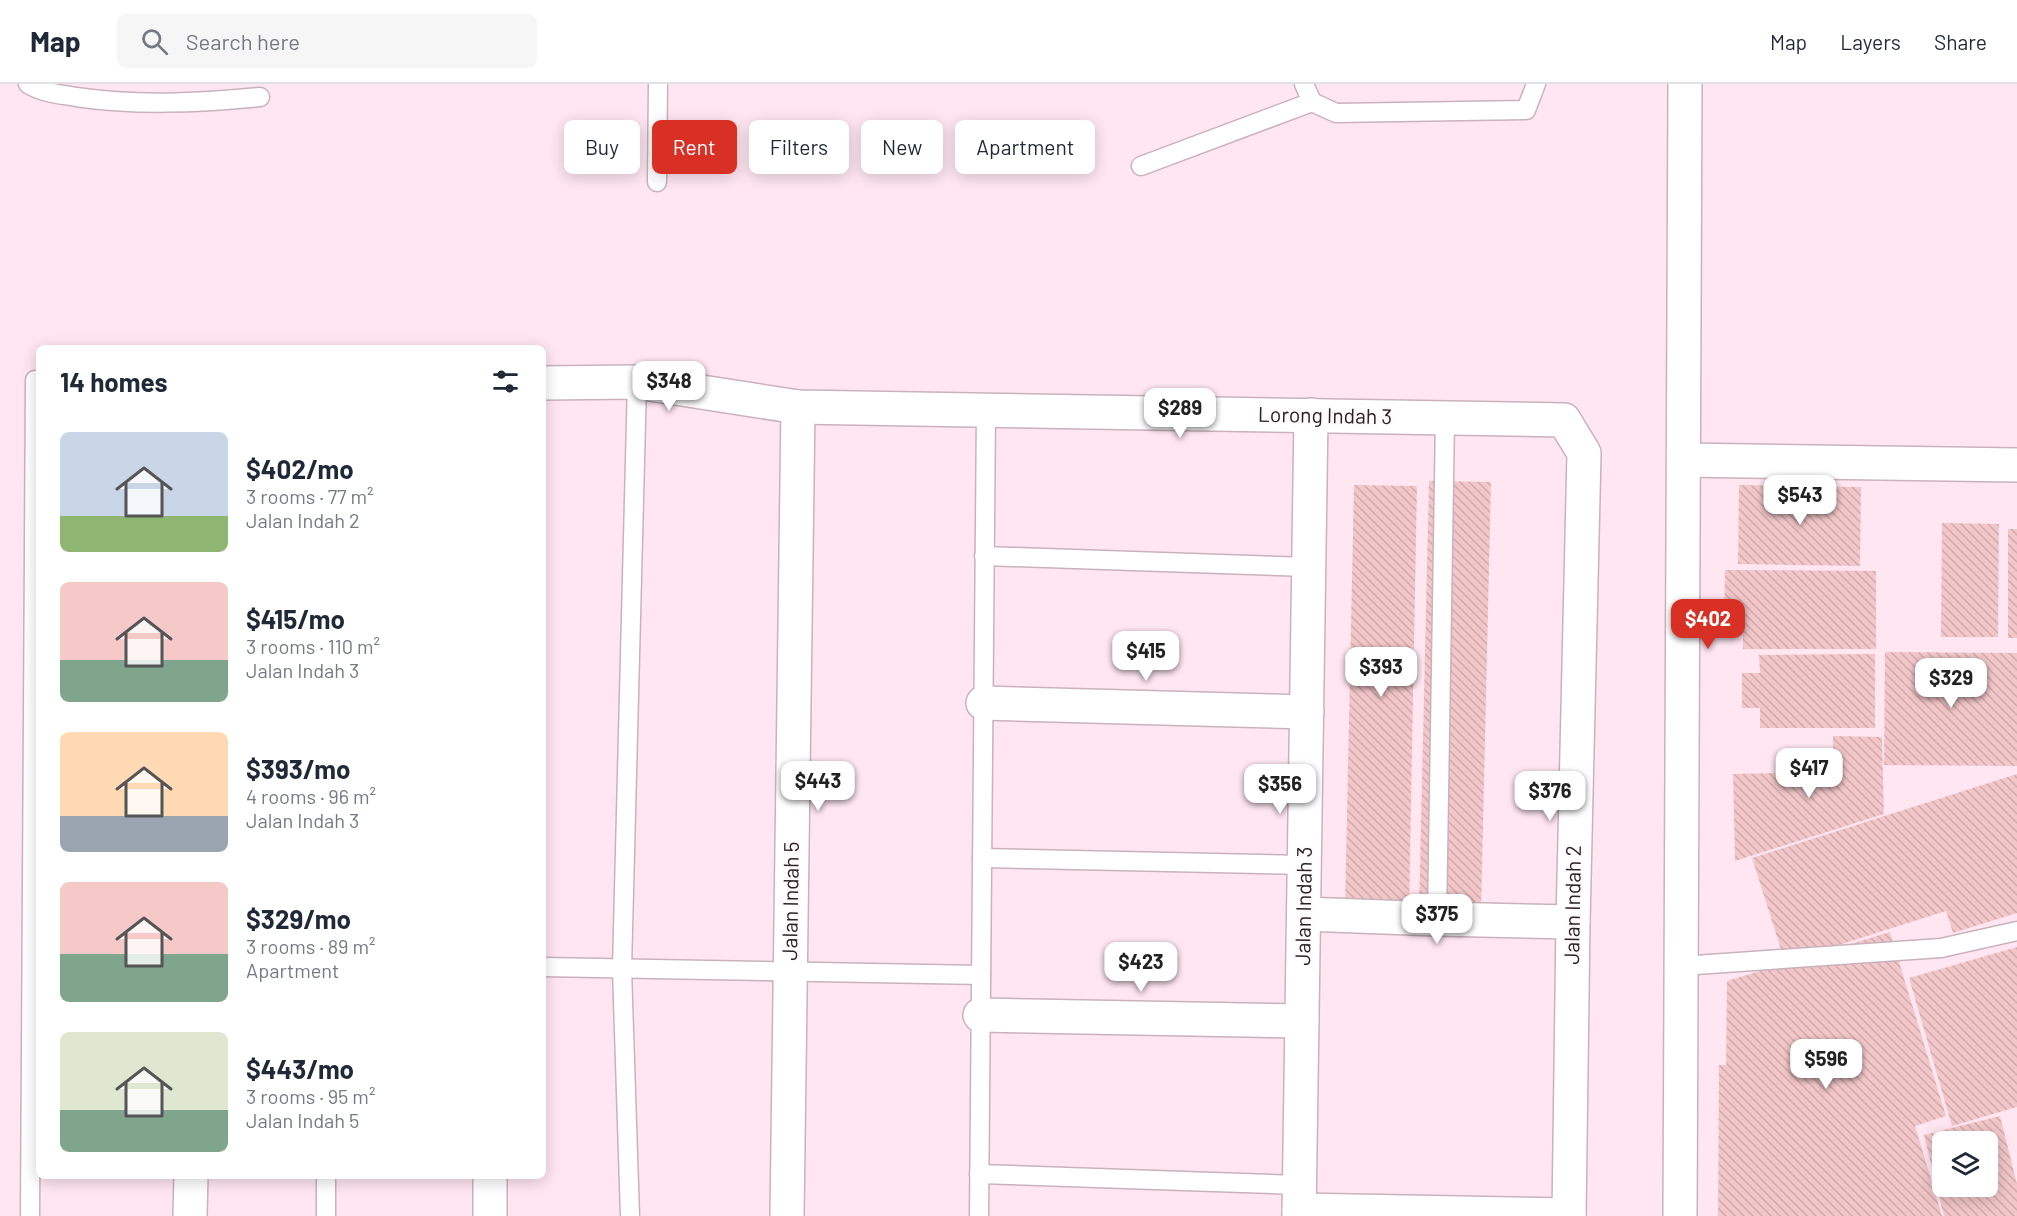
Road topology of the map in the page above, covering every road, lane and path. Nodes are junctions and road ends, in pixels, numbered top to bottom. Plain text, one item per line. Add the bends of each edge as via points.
1 (28, 84) edge
2 (658, 84) edge
3 (1304, 84) edge
4 (1536, 84) edge
5 (1685, 84) edge
6 (260, 97) dead end
7 (1312, 102) junction
8 (1141, 166) dead end
9 (657, 182) dead end
10 (36, 380) edge
11 (637, 382) junction
12 (546, 383) edge
13 (798, 406) junction
14 (986, 410) junction
15 (1311, 415) junction
16 (1445, 418) junction
17 (1564, 420) joint
18 (1684, 460) junction
19 (2017, 465) edge
20 (984, 556) junction
21 (1309, 567) junction
22 (983, 703) junction
23 (1307, 712) junction
24 (982, 858) junction
25 (1304, 865) junction
26 (1304, 914) junction
27 (1437, 919) junction
28 (1573, 922) junction
29 (2017, 930) edge
30 (35, 961) edge
31 (1681, 966) junction
32 (546, 967) edge
33 (622, 969) junction
34 (790, 972) junction
35 (981, 975) junction
36 (980, 1016) junction
37 (1302, 1021) junction
38 (979, 1174) junction
39 (190, 1179) edge
40 (326, 1179) edge
41 (490, 1179) edge
42 (1299, 1204) edge
43 (1432, 1214) edge
44 (30, 1216) edge
45 (190, 1216) edge
46 (326, 1216) edge
47 (490, 1216) edge
48 (630, 1216) edge
49 (787, 1216) edge
50 (979, 1216) edge
51 (1569, 1216) edge
52 (1680, 1216) edge

1 - 6 lane via 39,91 113,103 202,103
2 - 9 lane
3 - 7 lane
4 - 7 lane via 1526,110 1336,113
5 - 18 street
7 - 8 lane
10 - 30 lane
11 - 12 street, Lorong Indah 3
11 - 13 street, Lorong Indah 3
11 - 33 lane
13 - 14 street, Lorong Indah 3
13 - 34 street, Jalan Indah 5
14 - 15 street, Lorong Indah 3
14 - 20 lane
15 - 16 street, Lorong Indah 3
15 - 21 street, Jalan Indah 3
16 - 17 street, Lorong Indah 3
16 - 27 lane
17 - 28 street, Jalan Indah 2 via 1584,453
18 - 19 street
18 - 31 street
20 - 21 lane
20 - 22 lane
21 - 23 street, Jalan Indah 3
22 - 23 street
22 - 24 lane
23 - 25 street, Jalan Indah 3
24 - 25 lane
24 - 35 lane
25 - 26 street, Jalan Indah 3
26 - 27 street
26 - 37 street, Jalan Indah 3
27 - 28 street
28 - 51 street, Jalan Indah 2
29 - 31 lane via 1941,948
30 - 44 lane
31 - 52 street
32 - 33 lane
33 - 34 lane
33 - 48 lane
34 - 35 lane
34 - 49 street, Jalan Indah 5
35 - 36 lane
36 - 37 street
36 - 38 lane
37 - 42 street, Jalan Indah 3
38 - 42 lane
38 - 50 lane
39 - 45 street
40 - 46 lane
41 - 47 street
42 - 43 street
43 - 51 street

